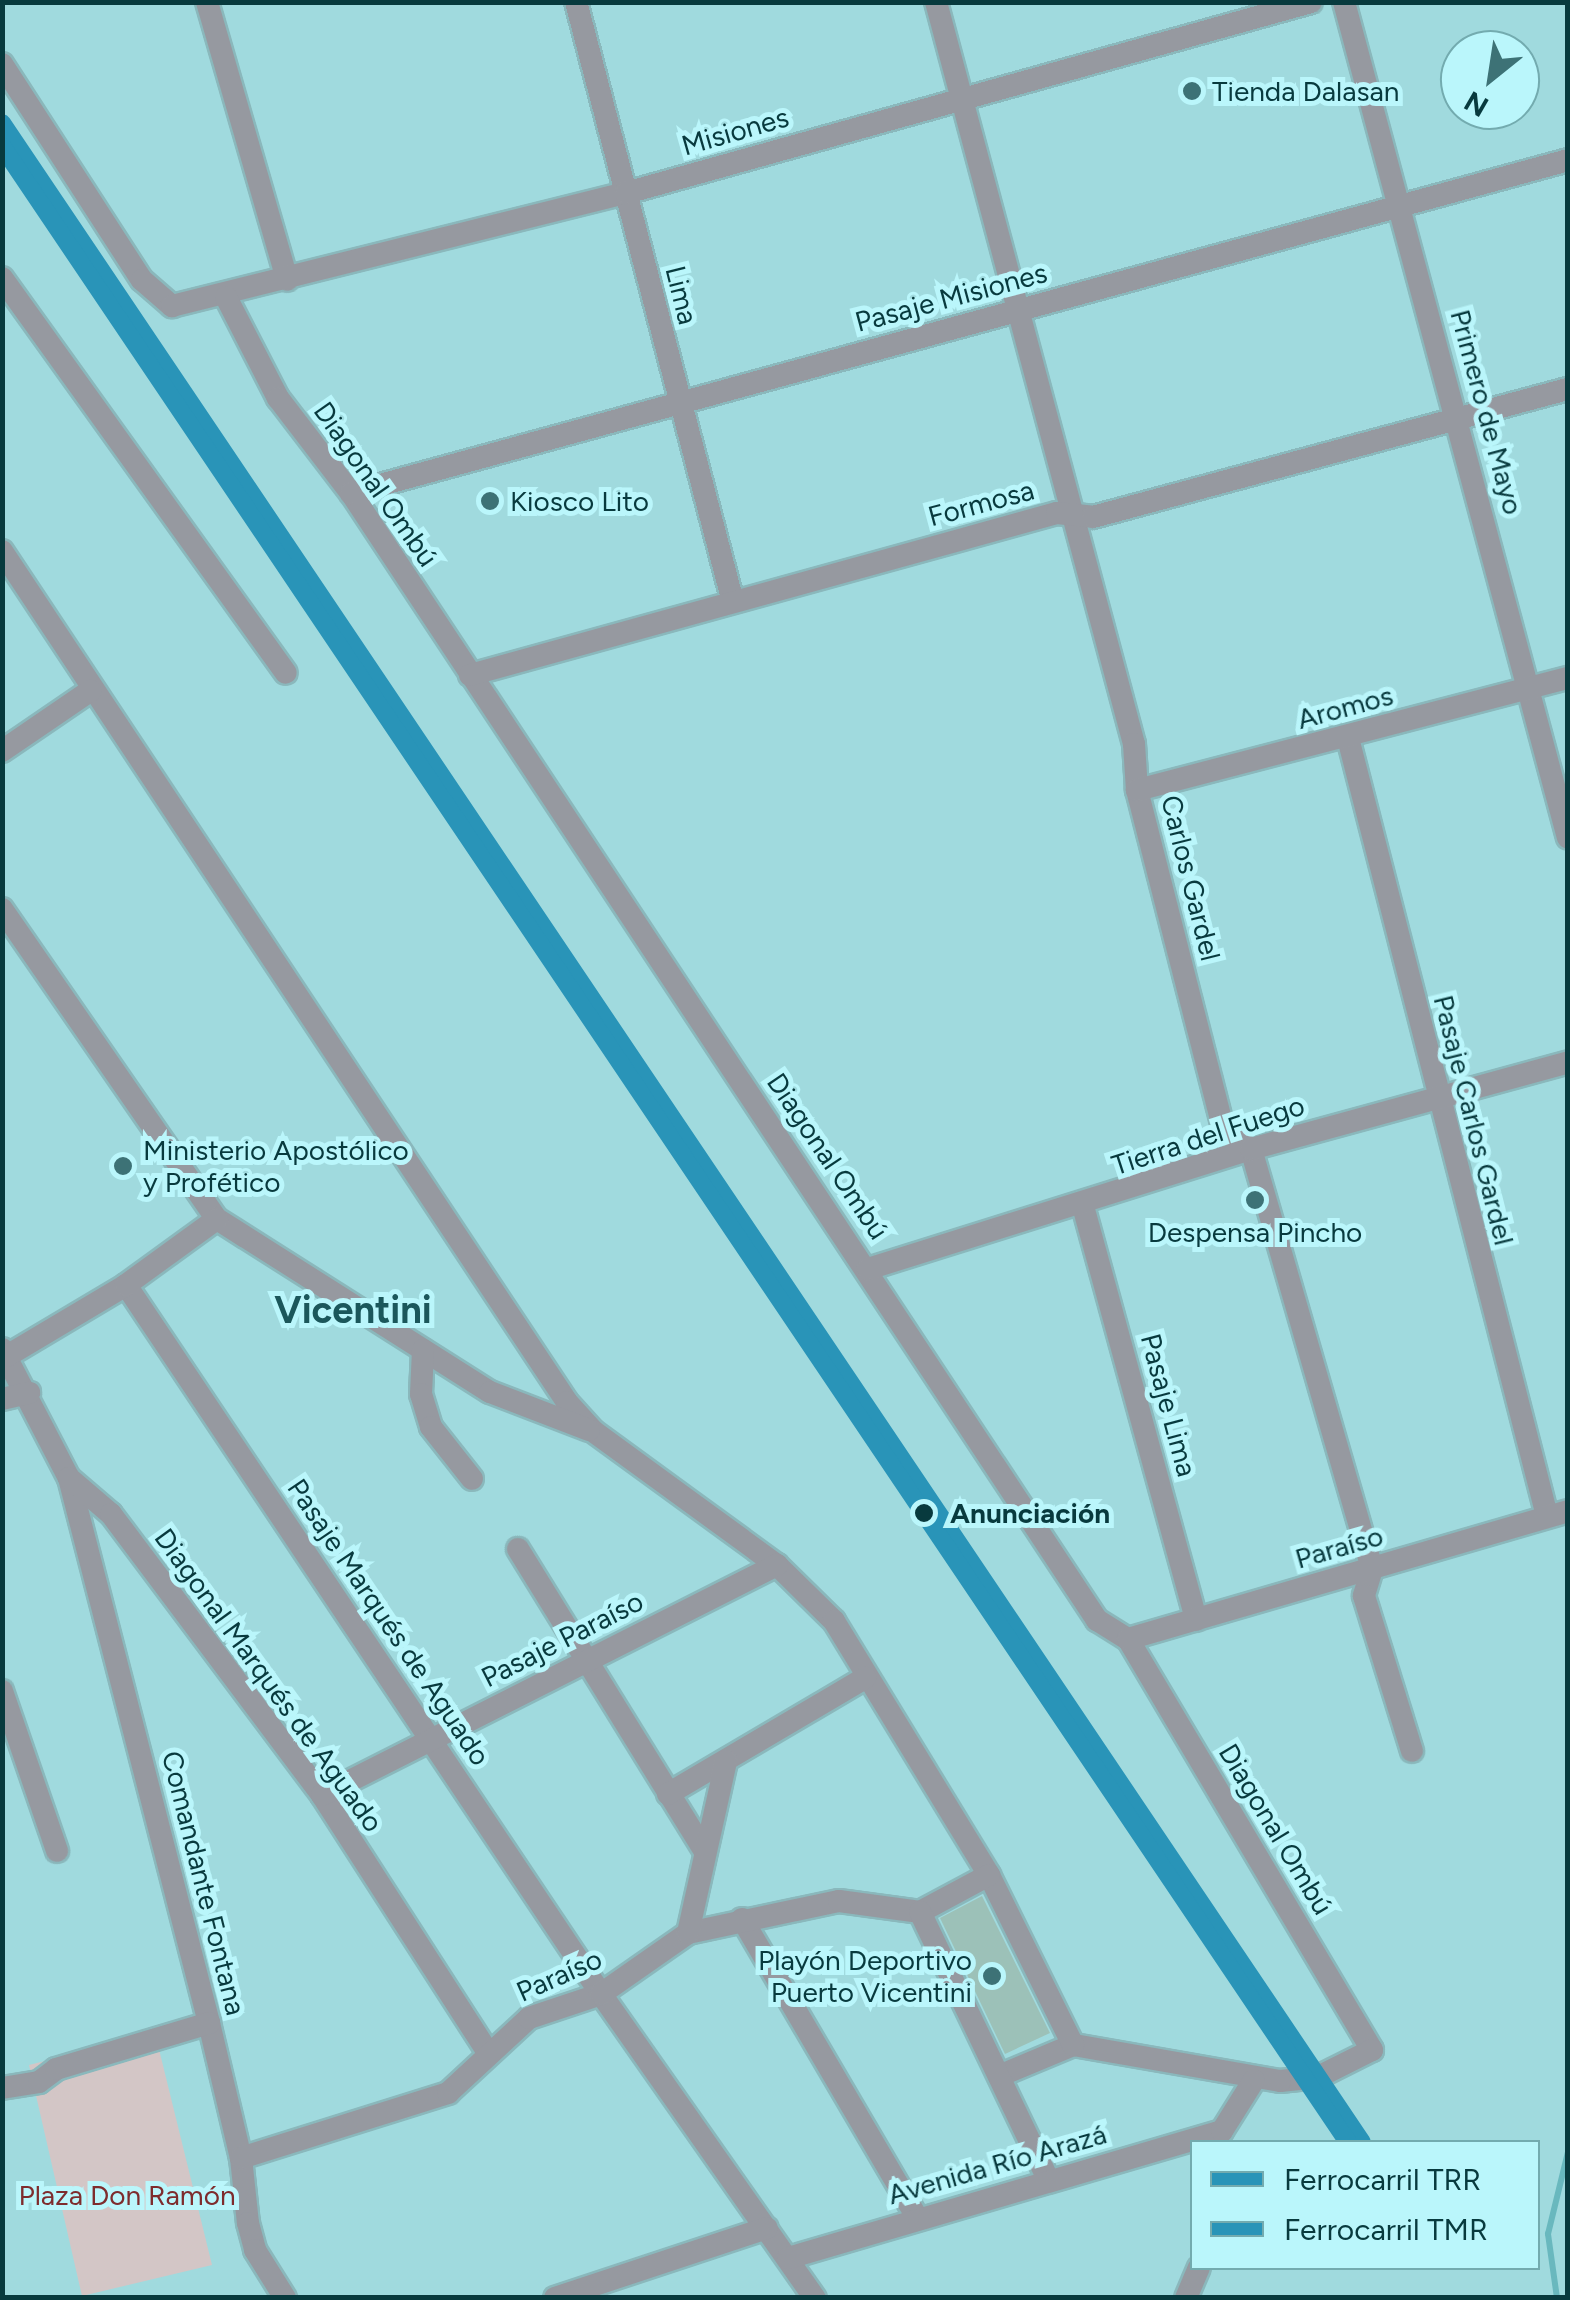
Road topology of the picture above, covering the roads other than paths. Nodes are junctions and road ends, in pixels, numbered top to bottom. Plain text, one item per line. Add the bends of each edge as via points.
1 (208, 2) edge
2 (576, 2) edge
3 (936, 2) edge
4 (1312, 2) edge
5 (1344, 2) edge
6 (2, 64) edge
7 (962, 98) junction
8 (1568, 160) edge
9 (626, 193) junction
10 (1401, 206) junction
11 (2, 278) edge
12 (287, 280) junction
13 (226, 297) junction
14 (1016, 310) junction
15 (1568, 389) edge
16 (679, 403) junction
17 (1457, 418) junction
18 (351, 492) junction
19 (1072, 515) junction
20 (2, 552) edge
21 (734, 602) junction
22 (286, 673) dead end
23 (470, 675) junction
24 (1568, 678) edge
25 (1532, 688) junction
26 (90, 691) junction
27 (1348, 738) junction
28 (2, 750) edge
29 (1137, 790) junction
30 (1568, 838) edge
31 (2, 909) edge
32 (1568, 1062) edge
33 (1436, 1097) junction
34 (1252, 1149) junction
35 (1083, 1206) junction
36 (218, 1219) junction
37 (868, 1268) junction
38 (126, 1285) junction
39 (423, 1350) junction
40 (5, 1352) edge
41 (29, 1394) junction
42 (2, 1399) edge
43 (593, 1431) junction
44 (69, 1478) junction
45 (472, 1480) dead end
46 (1557, 1514) edge
47 (518, 1549) dead end
48 (777, 1565) junction
49 (1372, 1569) junction
50 (1196, 1620) junction
51 (1128, 1639) junction
52 (590, 1657) junction
53 (865, 1678) junction
54 (2, 1691) edge
55 (433, 1738) junction
56 (1412, 1751) dead end
57 (726, 1761) junction
58 (668, 1794) junction
59 (322, 1796) junction
60 (704, 1850) junction
61 (56, 1851) dead end
62 (989, 1875) junction
63 (920, 1912) junction
64 (742, 1919) junction
65 (688, 1933) junction
66 (602, 1994) junction
67 (209, 2024) junction
68 (1073, 2045) junction
69 (487, 2050) junction
70 (1000, 2076) junction
71 (1254, 2080) junction
72 (2, 2088) edge
73 (1190, 2140) edge
74 (1191, 2140) edge
75 (1184, 2142) junction
76 (240, 2158) junction
77 (1190, 2160) edge
78 (1049, 2181) junction
79 (916, 2216) junction
80 (766, 2228) junction
81 (788, 2258) junction
82 (1198, 2270) edge
83 (285, 2298) edge
84 (555, 2298) edge
85 (814, 2298) edge
86 (1186, 2298) edge

1 - 12 street
2 - 9 street, Lima
3 - 7 street, Carlos Gardel
4 - 7 street, Misiones
5 - 10 street, Primero de Mayo
6 - 13 street, Misiones via 142,280 172,306
7 - 9 street, Misiones
7 - 14 street, Carlos Gardel
8 - 10 street, Pasaje Misiones
9 - 12 street, Misiones
9 - 16 street, Lima
10 - 14 street, Pasaje Misiones
10 - 17 street, Primero de Mayo
11 - 22 street
12 - 13 street, Misiones
13 - 18 street, Diagonal Ombú via 278,398
14 - 16 street, Pasaje Misiones
14 - 19 street, Carlos Gardel
15 - 17 street, Formosa
16 - 18 street, Pasaje Misiones
16 - 21 street, Lima
17 - 19 street, Formosa via 1093,518
17 - 25 street, Primero de Mayo
18 - 23 street, Diagonal Ombú
19 - 21 street, Formosa via 1056,513
19 - 29 street, Carlos Gardel via 1134,744
20 - 26 street
21 - 23 street, Formosa
23 - 37 street, Diagonal Ombú
24 - 25 street, Aromos
25 - 27 street, Aromos
25 - 30 street, Primero de Mayo
26 - 28 street
26 - 43 street via 545,1374
27 - 29 street, Aromos
27 - 33 street, Pasaje Carlos Gardel
29 - 34 street, Carlos Gardel via 1223,1128
31 - 36 street
32 - 33 street, Tierra del Fuego
33 - 34 street, Tierra del Fuego
33 - 46 street, Pasaje Carlos Gardel
34 - 35 street, Tierra del Fuego
34 - 49 street, Carlos Gardel
35 - 37 street, Tierra del Fuego
35 - 50 street, Pasaje Lima
36 - 38 street
36 - 39 street
37 - 51 street, Diagonal Ombú via 1096,1620
38 - 40 street
38 - 55 street, Pasaje Marqués de Aguado
39 - 43 street via 490,1392
39 - 45 street via 421,1394 431,1426
40 - 41 street, Diagonal Marqués de Aguado
41 - 42 street
41 - 44 street, Diagonal Marqués de Aguado
43 - 48 street
44 - 59 street, Diagonal Marqués de Aguado via 111,1514
44 - 67 street, Comandante Fontana
46 - 49 street, Paraíso
47 - 52 street
48 - 52 street, Pasaje Paraíso
48 - 53 street via 834,1621
49 - 50 street, Paraíso
49 - 56 street, Carlos Gardel via 1364,1596
50 - 51 street, Paraíso
51 - 71 street, Diagonal Ombú via 1372,2050 1318,2077
52 - 55 street, Pasaje Paraíso
52 - 58 street
53 - 57 street
53 - 62 street
54 - 61 street
55 - 59 street, Pasaje Paraíso
55 - 66 street, Pasaje Marqués de Aguado
57 - 58 street
57 - 60 street
58 - 60 street
59 - 69 street, Diagonal Marqués de Aguado
60 - 65 street
62 - 63 street
62 - 68 street
63 - 64 street via 839,1901
63 - 70 street
64 - 65 street
64 - 79 street
65 - 66 street, Paraíso
66 - 69 street, Paraíso via 529,2018
66 - 80 street
67 - 72 street via 56,2068 40,2082
67 - 76 street, Comandante Fontana
68 - 70 street
68 - 71 street
69 - 76 street, Paraíso via 448,2093
70 - 78 street
71 - 74 street, Avenida Río Arazá via 1222,2131
73 - 75 street, Avenida Río Arazá
75 - 77 street
75 - 78 street, Avenida Río Arazá
76 - 83 street, Comandante Fontana via 255,2250
78 - 79 street, Avenida Río Arazá
79 - 81 street, Avenida Río Arazá
80 - 81 street
80 - 84 street
81 - 85 street
82 - 86 street

